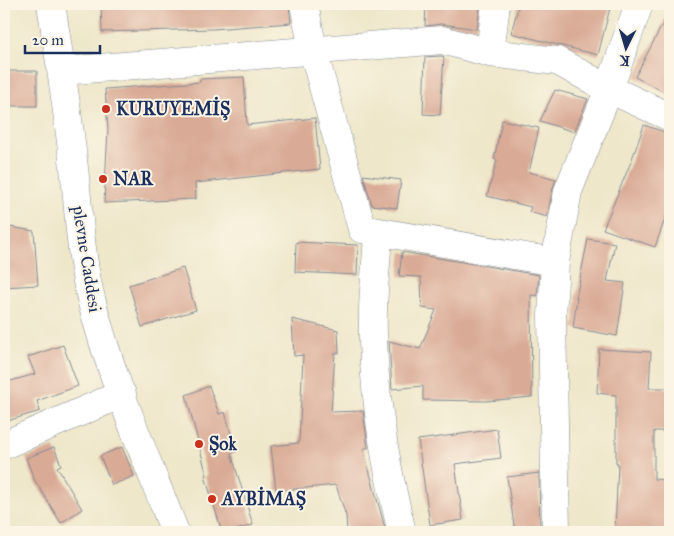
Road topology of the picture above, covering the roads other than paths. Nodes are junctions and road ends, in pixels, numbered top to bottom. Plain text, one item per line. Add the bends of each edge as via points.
1 (51, 4) edge
2 (304, 4) edge
3 (496, 4) edge
4 (639, 4) edge
5 (313, 50) junction
6 (490, 53) junction
7 (62, 71) junction
8 (609, 89) junction
9 (670, 117) edge
10 (378, 232) junction
11 (555, 262) junction
12 (122, 394) junction
13 (4, 444) edge
14 (175, 532) edge
15 (402, 532) edge
16 (556, 532) edge

1 - 7 street, plevne Caddesi
2 - 5 street
3 - 6 street
4 - 8 street
5 - 6 street via 442,40
5 - 7 street
5 - 10 street via 362,229
6 - 8 street via 557,61
7 - 12 street, plevne Caddesi via 88,286
8 - 9 street
8 - 11 street via 568,191
10 - 11 street
10 - 15 street via 373,309 375,388 391,488
11 - 16 street via 552,316
12 - 13 street
12 - 14 street, plevne Caddesi

